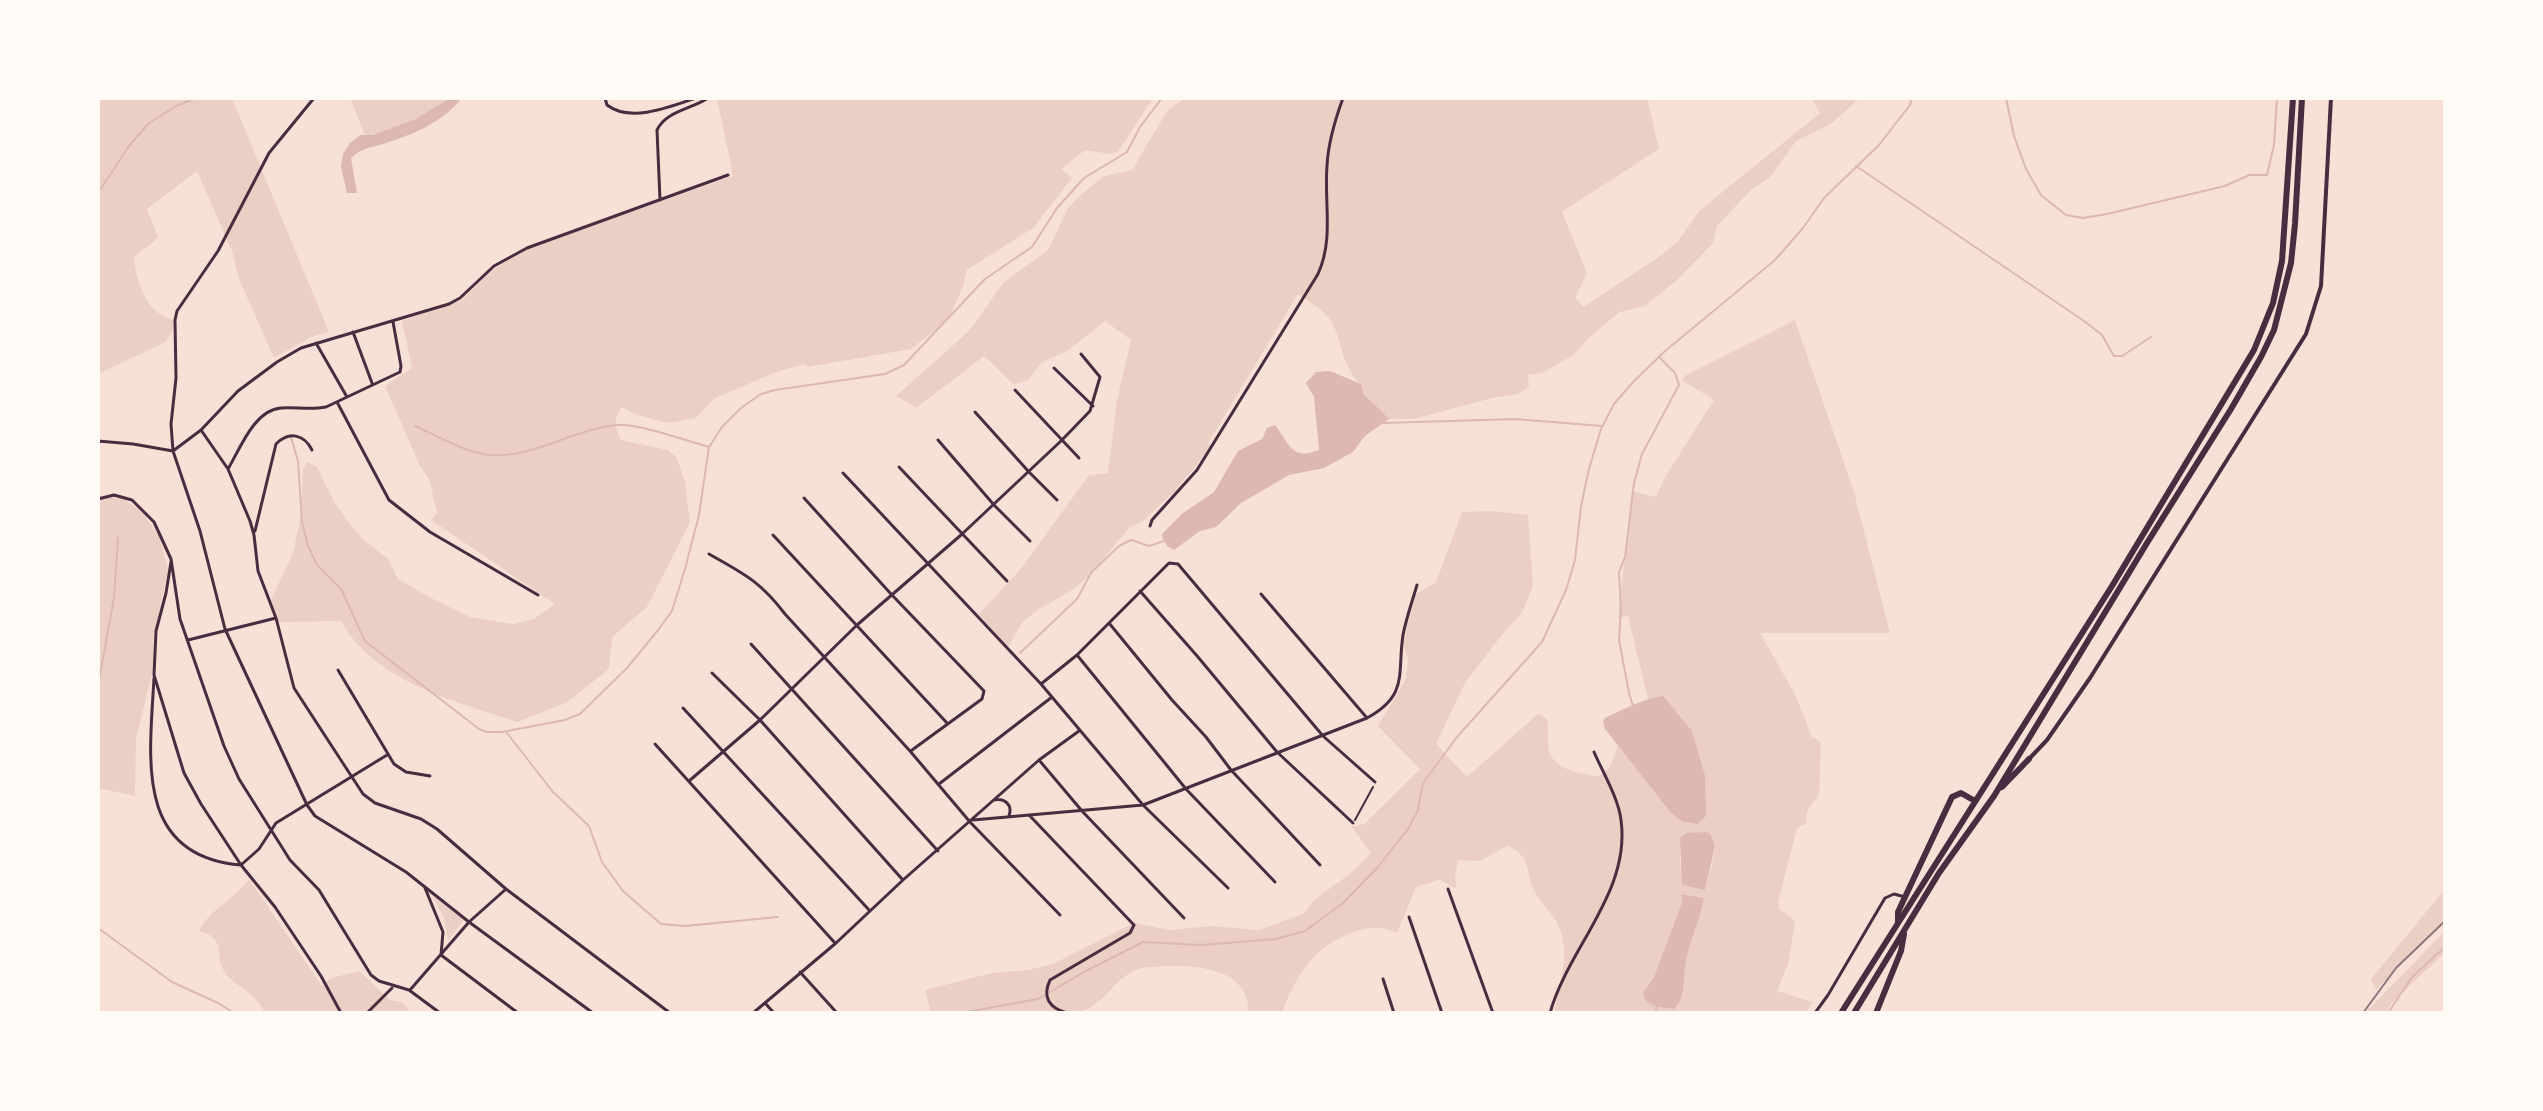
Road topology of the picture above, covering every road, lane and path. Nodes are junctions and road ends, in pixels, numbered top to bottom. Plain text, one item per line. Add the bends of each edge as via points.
1 (314, 98) edge
2 (605, 98) edge
3 (696, 98) edge
4 (708, 98) edge
5 (1343, 98) edge
6 (2293, 98) edge
7 (2302, 98) edge
8 (2331, 98) edge
9 (728, 175) dead end
10 (660, 200) junction
11 (393, 322) junction
12 (353, 332) junction
13 (316, 343) junction
14 (1081, 354) dead end
15 (1054, 368) dead end
16 (372, 383) junction
17 (1015, 390) dead end
18 (347, 397) junction
19 (337, 402) junction
20 (1093, 406) junction
21 (975, 412) dead end
22 (201, 430) junction
23 (938, 440) dead end
24 (1062, 440) junction
25 (98, 441) edge
26 (312, 450) dead end
27 (173, 451) junction
28 (1079, 458) dead end
29 (899, 467) dead end
30 (228, 469) junction
31 (1029, 472) junction
32 (843, 473) dead end
33 (804, 498) dead end
34 (98, 499) edge
35 (1057, 500) dead end
36 (994, 505) junction
37 (1150, 526) dead end
38 (254, 535) junction
39 (773, 535) dead end
40 (961, 535) junction
41 (1030, 541) dead end
42 (709, 554) dead end
43 (171, 559) junction
44 (928, 565) junction
45 (1007, 581) dead end
46 (1417, 585) dead end
47 (1140, 591) junction
48 (891, 594) junction
49 (1261, 594) dead end
50 (538, 595) dead end
51 (276, 618) junction
52 (1109, 623) junction
53 (857, 625) junction
54 (225, 629) junction
55 (188, 640) junction
56 (751, 644) dead end
57 (1077, 655) junction
58 (826, 657) junction
59 (338, 670) dead end
60 (712, 673) dead end
61 (154, 675) junction
62 (1041, 684) junction
63 (792, 689) junction
64 (1052, 697) junction
65 (683, 708) dead end
66 (1367, 718) junction
67 (760, 720) junction
68 (947, 723) junction
69 (1079, 731) junction
70 (1323, 736) junction
71 (655, 744) dead end
72 (723, 751) junction
73 (910, 751) junction
74 (1277, 752) junction
75 (1594, 752) dead end
76 (387, 755) junction
77 (2017, 758) junction
78 (2029, 759) junction
79 (1039, 760) junction
80 (1231, 770) junction
81 (430, 776) dead end
82 (351, 778) junction
83 (689, 781) junction
84 (1375, 782) joint
85 (939, 784) junction
86 (1186, 789) junction
87 (1994, 796) junction
88 (994, 800) junction
89 (1975, 801) junction
90 (307, 805) junction
91 (1143, 805) junction
92 (1082, 811) junction
93 (1030, 816) junction
94 (1007, 817) junction
95 (971, 821) junction
96 (1353, 823) joint
97 (1971, 827) junction
98 (271, 830) junction
99 (938, 851) junction
100 (241, 865) junction
101 (1320, 865) dead end
102 (903, 880) junction
103 (1275, 882) dead end
104 (423, 885) junction
105 (1228, 888) dead end
106 (506, 889) junction
107 (1448, 889) dead end
108 (1905, 897) junction
109 (870, 911) junction
110 (1060, 915) dead end
111 (1409, 917) dead end
112 (1184, 918) dead end
113 (469, 922) junction
114 (1898, 922) junction
115 (1905, 930) junction
116 (836, 943) junction
117 (441, 955) junction
118 (800, 972) junction
119 (1383, 979) dead end
120 (394, 986) junction
121 (409, 990) junction
122 (765, 1003) junction
123 (341, 1013) edge
124 (367, 1013) edge
125 (440, 1013) edge
126 (518, 1013) edge
127 (593, 1013) edge
128 (670, 1013) edge
129 (753, 1013) edge
130 (774, 1013) edge
131 (837, 1013) edge
132 (1067, 1013) edge
133 (1394, 1013) edge
134 (1442, 1013) edge
135 (1493, 1013) edge
136 (1550, 1013) edge
137 (1815, 1013) edge
138 (1841, 1013) edge
139 (1854, 1013) edge
140 (1876, 1013) edge

1 - 27 street via 269,153 218,251 177,311
2 - 3 street via 621,114
4 - 10 street via 669,116 657,130
5 - 37 street via 1327,166 1323,263 1192,478
6 - 89 highway via 2282,261 2273,303 2254,350
7 - 77 highway via 2295,224 2274,330
8 - 78 street via 2321,286 2306,334 2090,678
9 - 10 street
10 - 11 street via 527,248 494,266 455,301
11 - 12 street
11 - 16 street via 401,370
12 - 13 street
12 - 16 street
13 - 18 street
13 - 22 street via 263,372
14 - 20 street via 1100,377
15 - 20 street
16 - 18 street
17 - 24 street
18 - 19 street
19 - 30 street via 267,414 252,428
19 - 50 street via 395,505 430,532
20 - 24 street
21 - 31 street
22 - 27 street
22 - 30 street
23 - 36 street
24 - 28 street
24 - 31 street
25 - 27 street
26 - 38 street via 299,436 286,436 276,444
27 - 54 street
29 - 40 street
30 - 38 street
31 - 35 street
31 - 36 street
32 - 44 street
33 - 48 street
34 - 43 street via 114,495 132,500 154,522
36 - 40 street
36 - 41 street
38 - 51 street via 258,571
39 - 53 street
40 - 44 street
40 - 45 street
42 - 58 street via 766,590
43 - 55 street
43 - 61 street via 156,631
44 - 48 street
44 - 62 street
46 - 66 street via 1403,632 1399,686 1392,700
47 - 52 street
47 - 70 street via 1169,563 1178,564
47 - 74 street
48 - 53 street
48 - 68 street via 983,689 982,699
49 - 66 street
51 - 54 street
51 - 82 street via 294,688
52 - 57 street
52 - 80 street
53 - 58 street
53 - 68 street
54 - 55 street
54 - 90 street
55 - 98 street via 232,764
56 - 63 street
57 - 62 street
57 - 86 street
58 - 63 street
58 - 73 street
59 - 76 street
60 - 67 street
61 - 100 street via 184,773
61 - 100 street via 150,779 164,820 188,848
62 - 64 street
63 - 67 street
63 - 99 street
64 - 69 street
64 - 85 street
65 - 72 street
66 - 70 street
67 - 72 street
67 - 102 street
68 - 73 street
69 - 79 street
69 - 91 street
70 - 74 street
70 - 84 street
71 - 83 street
72 - 83 street
72 - 109 street
73 - 85 street
74 - 80 street
74 - 96 street
75 - 136 street via 1621,817 1619,861
76 - 81 street via 406,772
76 - 82 street
77 - 78 highway
77 - 87 highway
78 - 87 highway
79 - 88 street
79 - 92 street
80 - 86 street
80 - 101 street
82 - 90 street
82 - 106 street via 375,803 437,829
83 - 116 street
84 - 96 path
85 - 95 street
86 - 91 street
86 - 103 street
87 - 97 highway
88 - 94 street via 1008,804
88 - 95 street
89 - 97 highway
89 - 108 highway via 1965,794 1952,797
89 - 114 highway
90 - 98 street
90 - 104 street via 321,821
91 - 92 street
91 - 105 street
92 - 93 street
92 - 112 street
93 - 94 street
93 - 132 street via 1133,922 1130,933 1050,980 1047,1000
94 - 95 street
95 - 99 street
95 - 110 street
97 - 115 highway
98 - 100 street
98 - 120 street via 290,860 315,883 371,975
99 - 102 street
100 - 123 street via 284,919
102 - 109 street
104 - 113 street
104 - 117 street via 443,932
106 - 113 street
106 - 128 street
107 - 135 street
108 - 114 highway
108 - 137 street via 1885,898
109 - 116 street
111 - 134 street
113 - 117 street
113 - 127 street
114 - 138 highway
115 - 139 highway
115 - 140 highway
116 - 118 street
117 - 121 street
117 - 126 street
118 - 122 street
118 - 131 street
119 - 133 street
120 - 121 street
120 - 124 street
121 - 125 street
122 - 129 street
122 - 130 street

